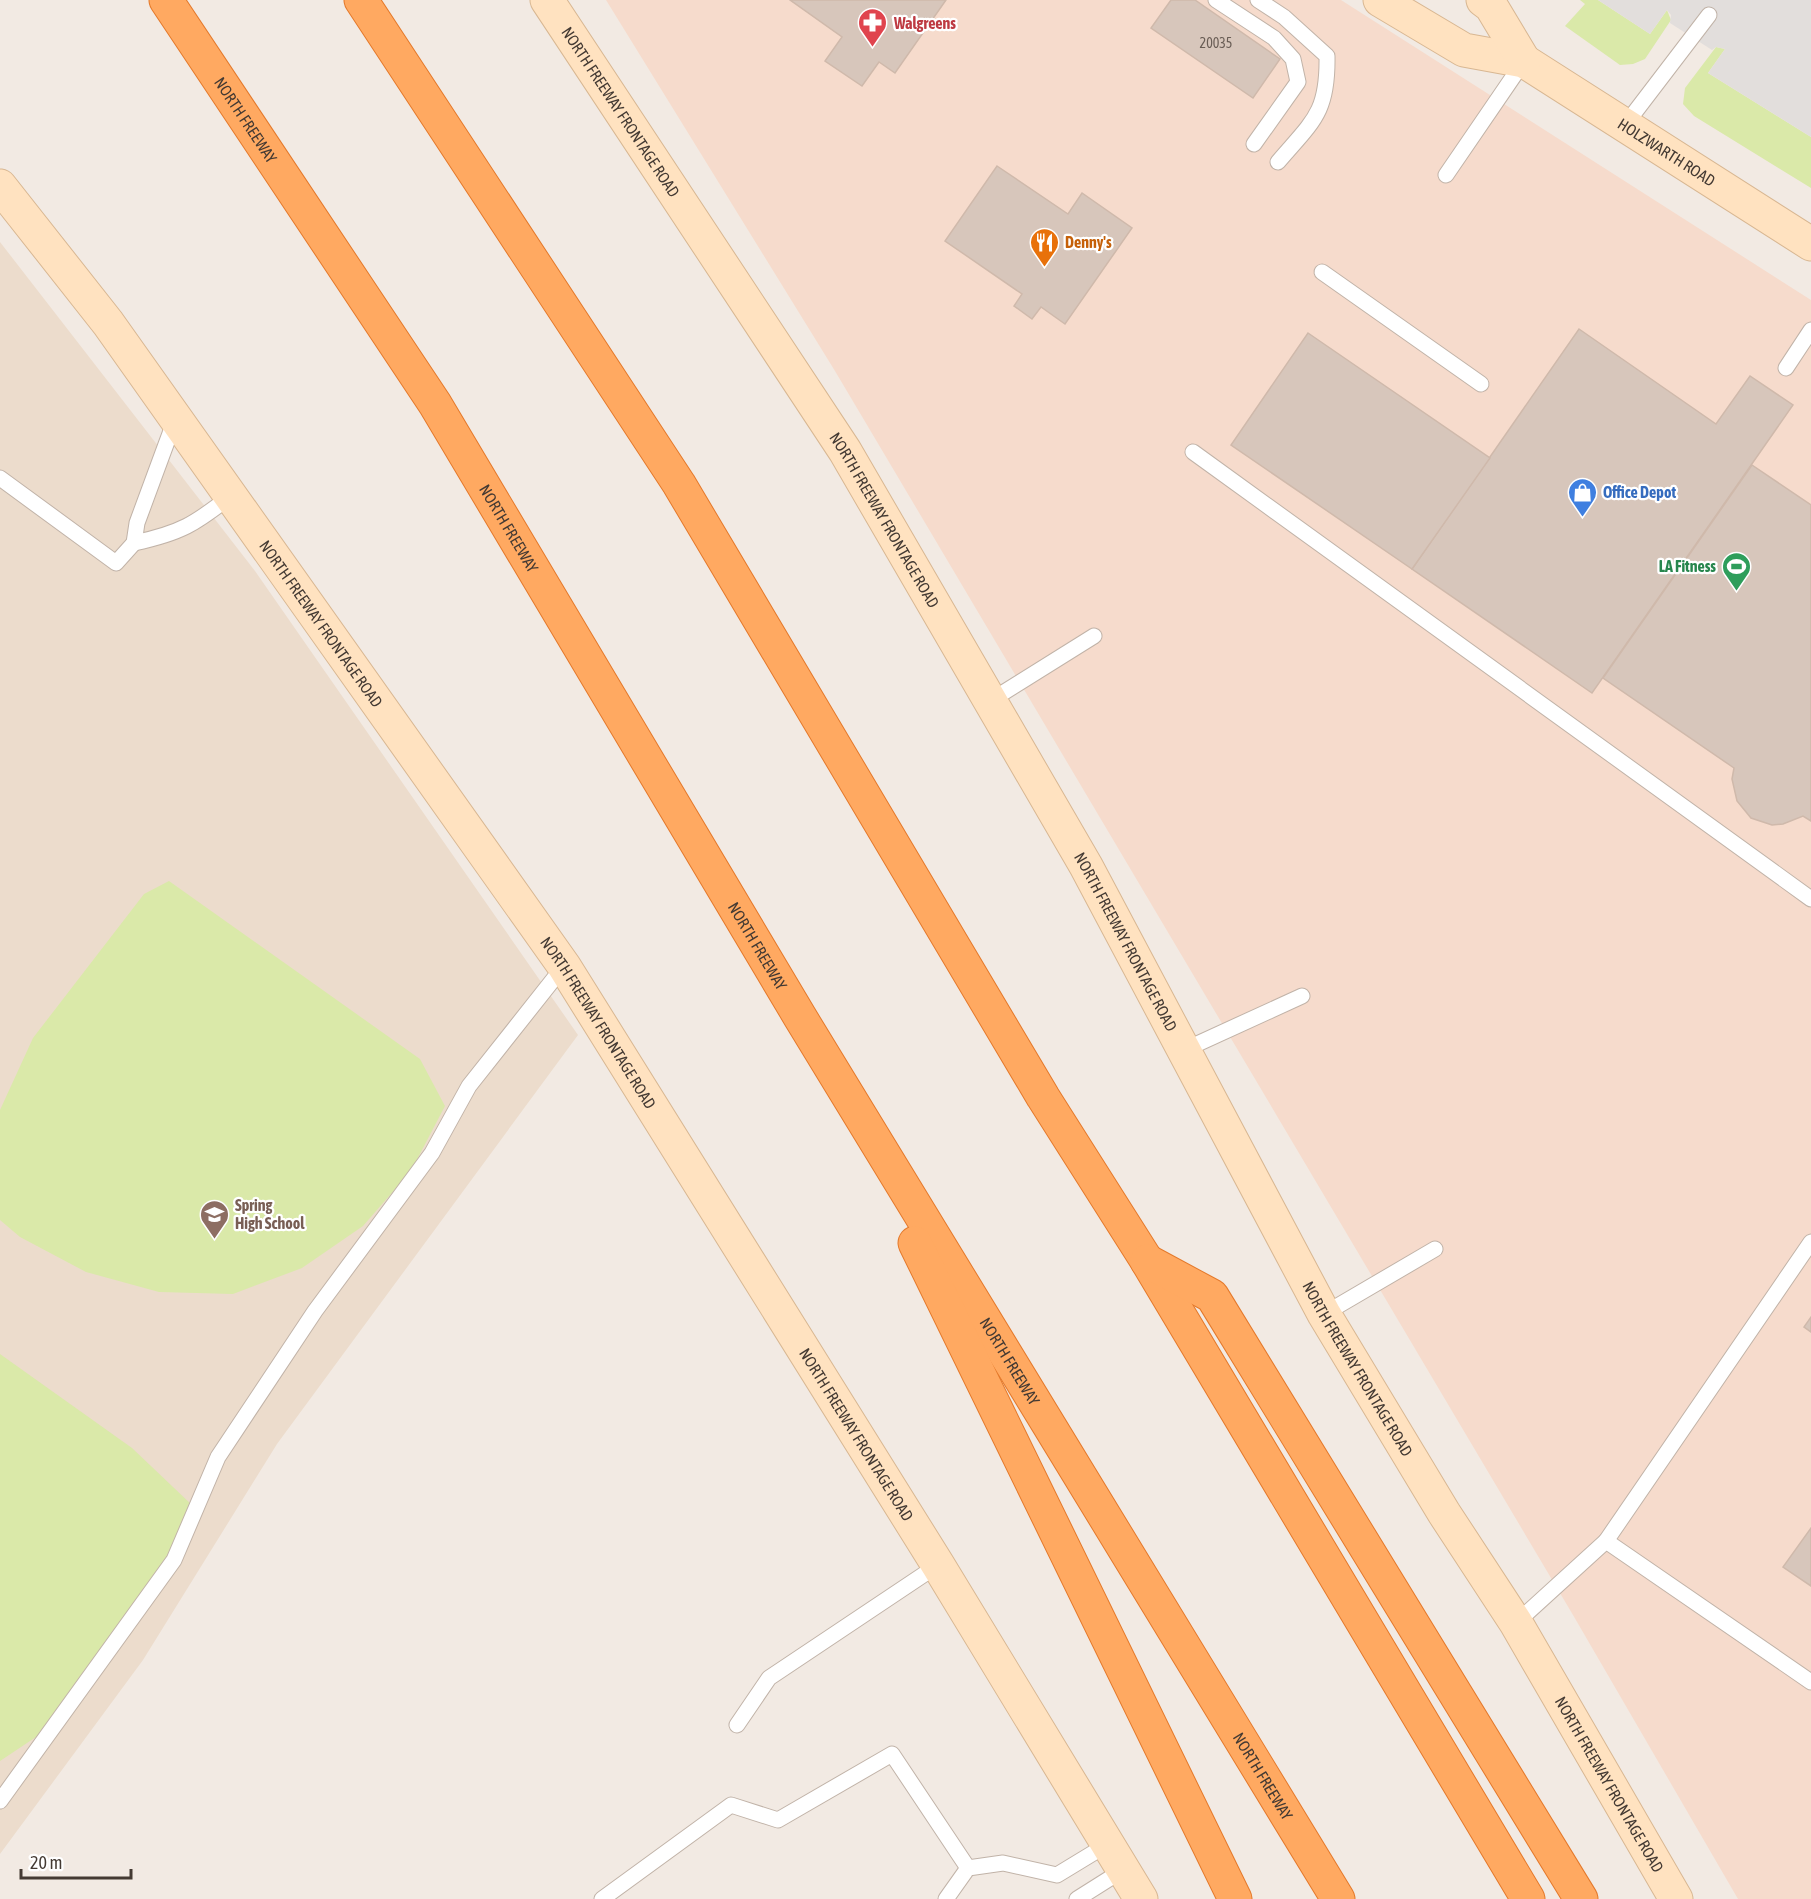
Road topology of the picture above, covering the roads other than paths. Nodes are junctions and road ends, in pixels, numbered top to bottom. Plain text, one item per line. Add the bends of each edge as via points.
1 (166, 0) edge
2 (361, 0) edge
3 (548, 0) edge
4 (1216, 0) edge
5 (1258, 0) edge
6 (1380, 0) edge
7 (1483, 0) edge
8 (1708, 15) dead end
9 (1524, 61) junction
10 (1625, 125) junction
11 (1254, 144) dead end
12 (1278, 162) dead end
13 (1446, 176) dead end
14 (0, 186) edge
15 (1811, 244) edge
16 (1322, 272) dead end
17 (1811, 330) edge
18 (1786, 368) dead end
19 (1481, 384) dead end
20 (176, 418) junction
21 (1193, 452) dead end
22 (0, 478) edge
23 (232, 495) junction
24 (134, 543) junction
25 (1094, 636) dead end
26 (990, 700) junction
27 (1811, 898) edge
28 (564, 966) junction
29 (1302, 996) dead end
30 (800, 1017) junction
31 (1184, 1050) junction
32 (1811, 1242) edge
33 (1435, 1249) dead end
34 (1147, 1261) junction
35 (1324, 1314) junction
36 (1606, 1541) junction
37 (938, 1565) junction
38 (1516, 1623) junction
39 (1811, 1682) edge
40 (737, 1725) dead end
41 (0, 1801) edge
42 (1115, 1857) junction
43 (968, 1868) junction
44 (602, 1899) edge
45 (946, 1899) edge
46 (1077, 1899) edge
47 (1141, 1899) edge
48 (1235, 1899) edge
49 (1338, 1899) edge
50 (1528, 1899) edge
51 (1581, 1899) edge
52 (1676, 1899) edge

1 - 30 highway, NORTH FREEWAY via 435,404
2 - 34 highway via 679,484 1043,1097
3 - 26 main road, NORTH FREEWAY FRONTAGE ROAD via 845,451
4 - 11 lane via 1274,38 1293,59 1298,82
5 - 12 lane via 1328,56 1328,85 1320,112
6 - 9 main road, HOLZWARTH ROAD via 1464,50
7 - 9 main road, HOLZWARTH ROAD via 1491,6
8 - 10 lane
9 - 10 main road, HOLZWARTH ROAD
9 - 13 lane
10 - 15 main road, HOLZWARTH ROAD
14 - 20 main road, NORTH FREEWAY FRONTAGE ROAD via 108,323
16 - 19 lane
17 - 18 lane
20 - 23 main road, NORTH FREEWAY FRONTAGE ROAD
20 - 24 lane via 137,523
21 - 27 lane
22 - 24 lane via 116,563
23 - 24 lane via 195,524
23 - 28 main road, NORTH FREEWAY FRONTAGE ROAD
25 - 26 lane
26 - 31 main road, NORTH FREEWAY FRONTAGE ROAD via 1086,866
28 - 37 main road, NORTH FREEWAY FRONTAGE ROAD
28 - 41 lane via 469,1086 432,1153 315,1311 218,1457 174,1560
29 - 31 lane
30 - 48 highway via 958,1327
30 - 49 highway, NORTH FREEWAY
31 - 35 main road, NORTH FREEWAY FRONTAGE ROAD
32 - 36 lane
33 - 35 lane
34 - 50 highway
34 - 51 highway via 1212,1296
35 - 38 main road, NORTH FREEWAY FRONTAGE ROAD via 1444,1513
36 - 38 lane
36 - 39 lane
37 - 40 lane via 769,1678
37 - 42 main road, NORTH FREEWAY FRONTAGE ROAD
38 - 52 main road, NORTH FREEWAY FRONTAGE ROAD
42 - 43 lane via 1057,1875 1003,1863
42 - 46 lane
42 - 47 main road, NORTH FREEWAY FRONTAGE ROAD
43 - 44 lane via 892,1754 778,1820 731,1805
43 - 45 lane

